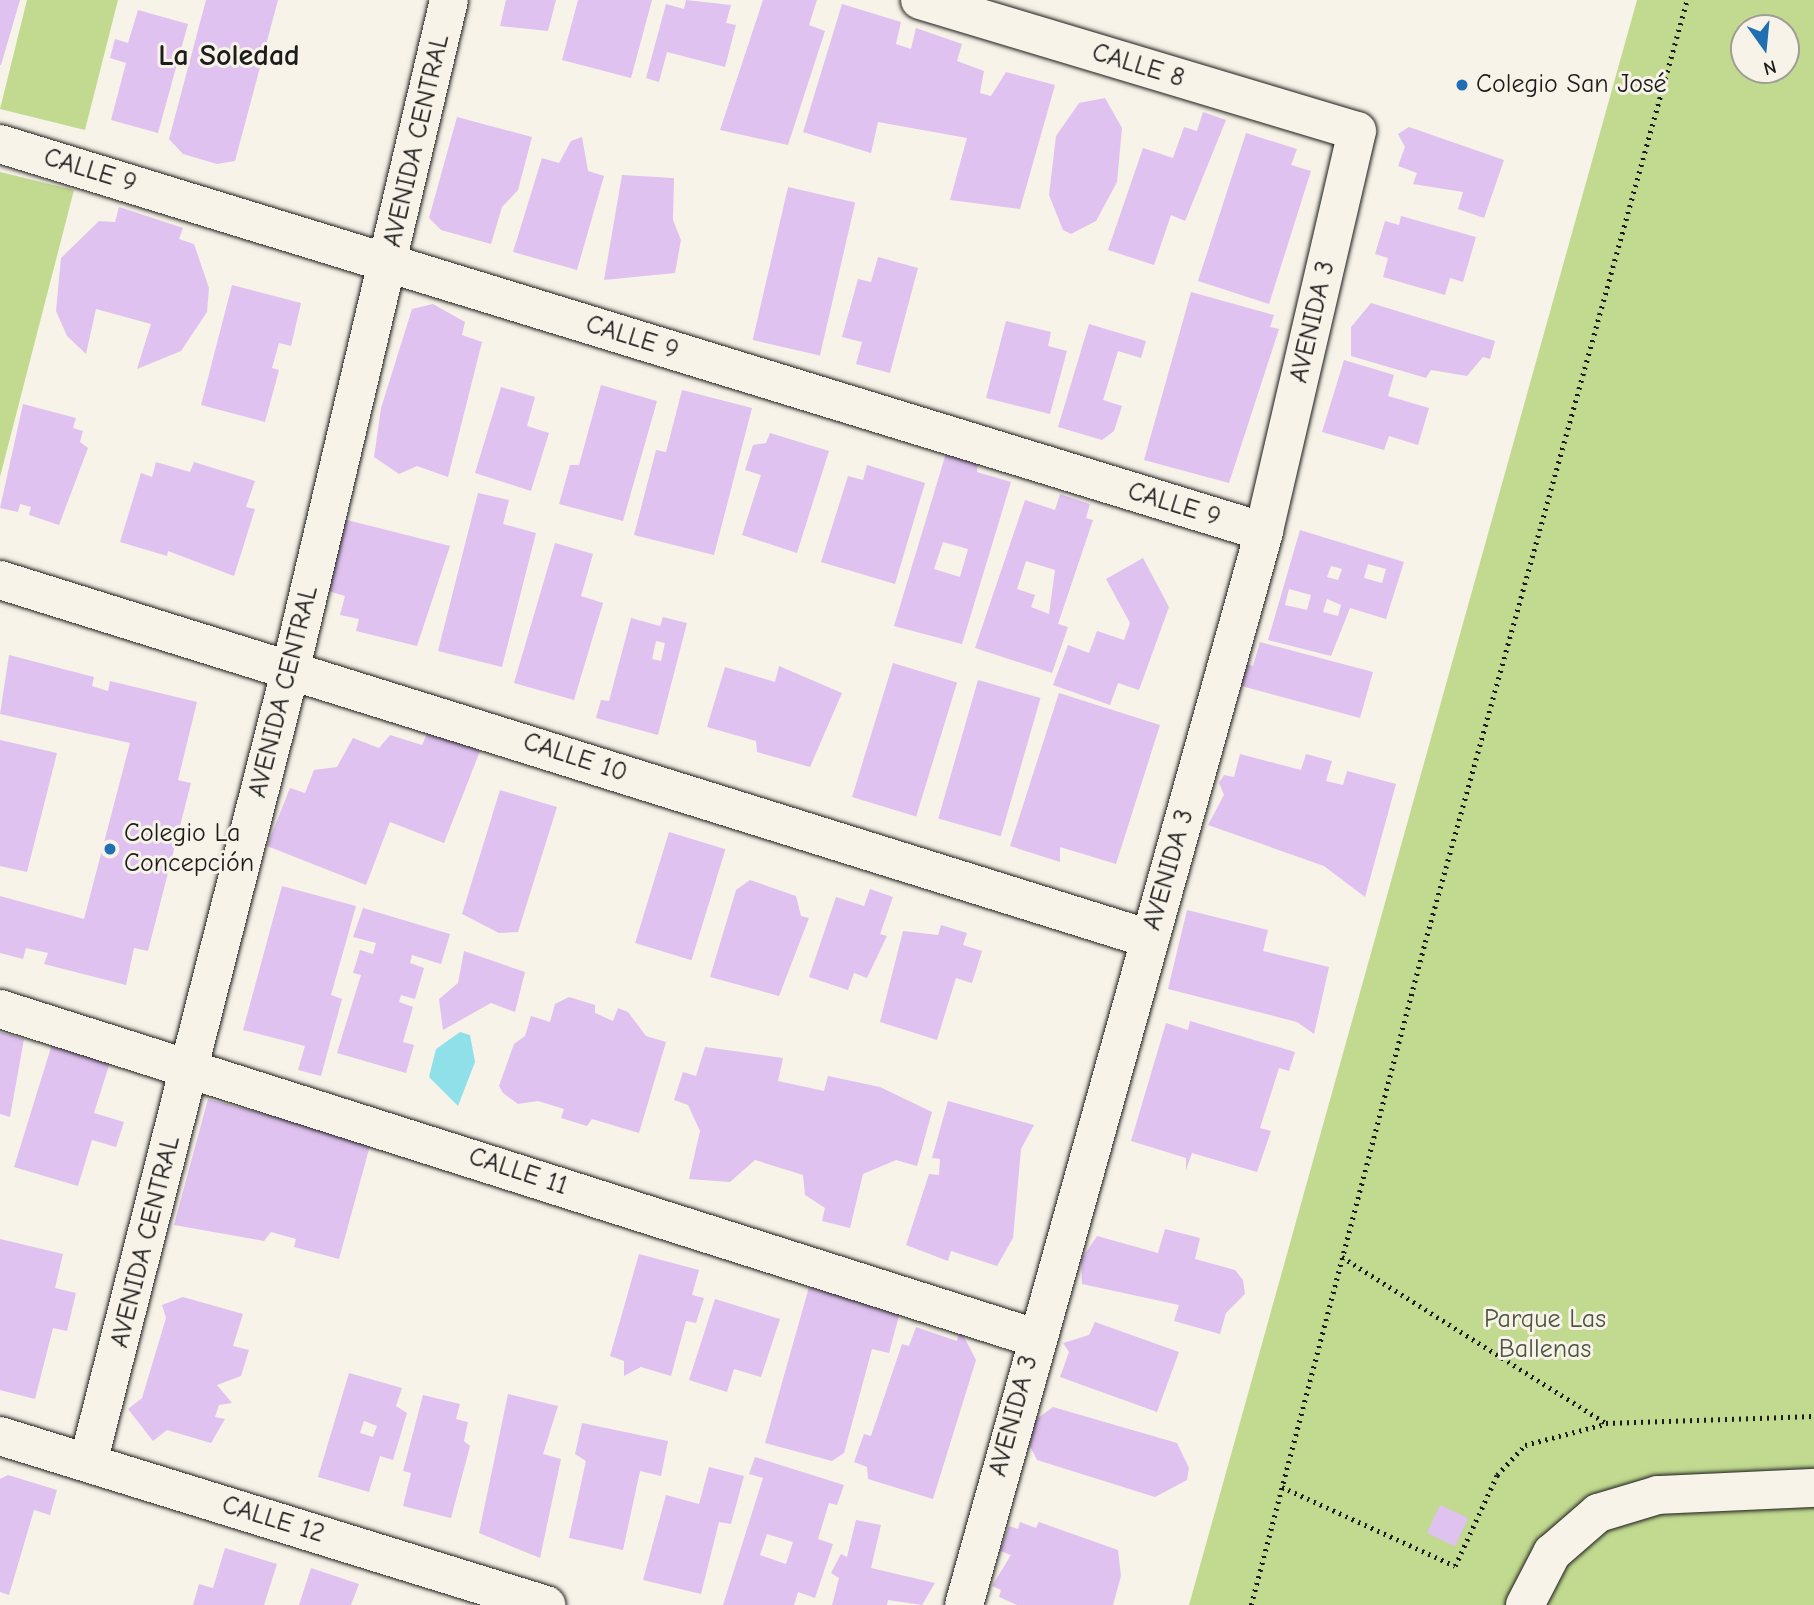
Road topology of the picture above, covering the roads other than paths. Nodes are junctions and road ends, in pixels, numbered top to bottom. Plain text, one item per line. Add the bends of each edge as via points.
1 (449, 0) edge
2 (920, 0) edge
3 (1357, 131) joint
4 (0, 144) edge
5 (390, 263) junction
6 (1264, 532) junction
7 (0, 580) edge
8 (290, 667) junction
9 (1150, 939) junction
10 (0, 1009) edge
11 (191, 1067) junction
12 (1035, 1338) junction
13 (0, 1436) edge
14 (89, 1463) junction
15 (1814, 1488) edge
16 (546, 1605) edge
17 (964, 1605) edge
18 (1525, 1605) edge

1 - 5 street, AVENIDA CENTRAL
2 - 3 street, CALLE 8
3 - 6 street, AVENIDA 3
4 - 5 street, CALLE 9
5 - 6 street, CALLE 9
5 - 8 street, AVENIDA CENTRAL
6 - 9 street, AVENIDA 3
7 - 8 street, CALLE 10
8 - 9 street, CALLE 10
8 - 11 street, AVENIDA CENTRAL
9 - 12 street, AVENIDA 3
10 - 11 street, CALLE 11
11 - 12 street, CALLE 11
11 - 14 street, AVENIDA CENTRAL
12 - 17 street, AVENIDA 3
13 - 14 street, CALLE 12
14 - 16 street, CALLE 12
15 - 18 street via 1658,1495 1598,1513 1552,1553

